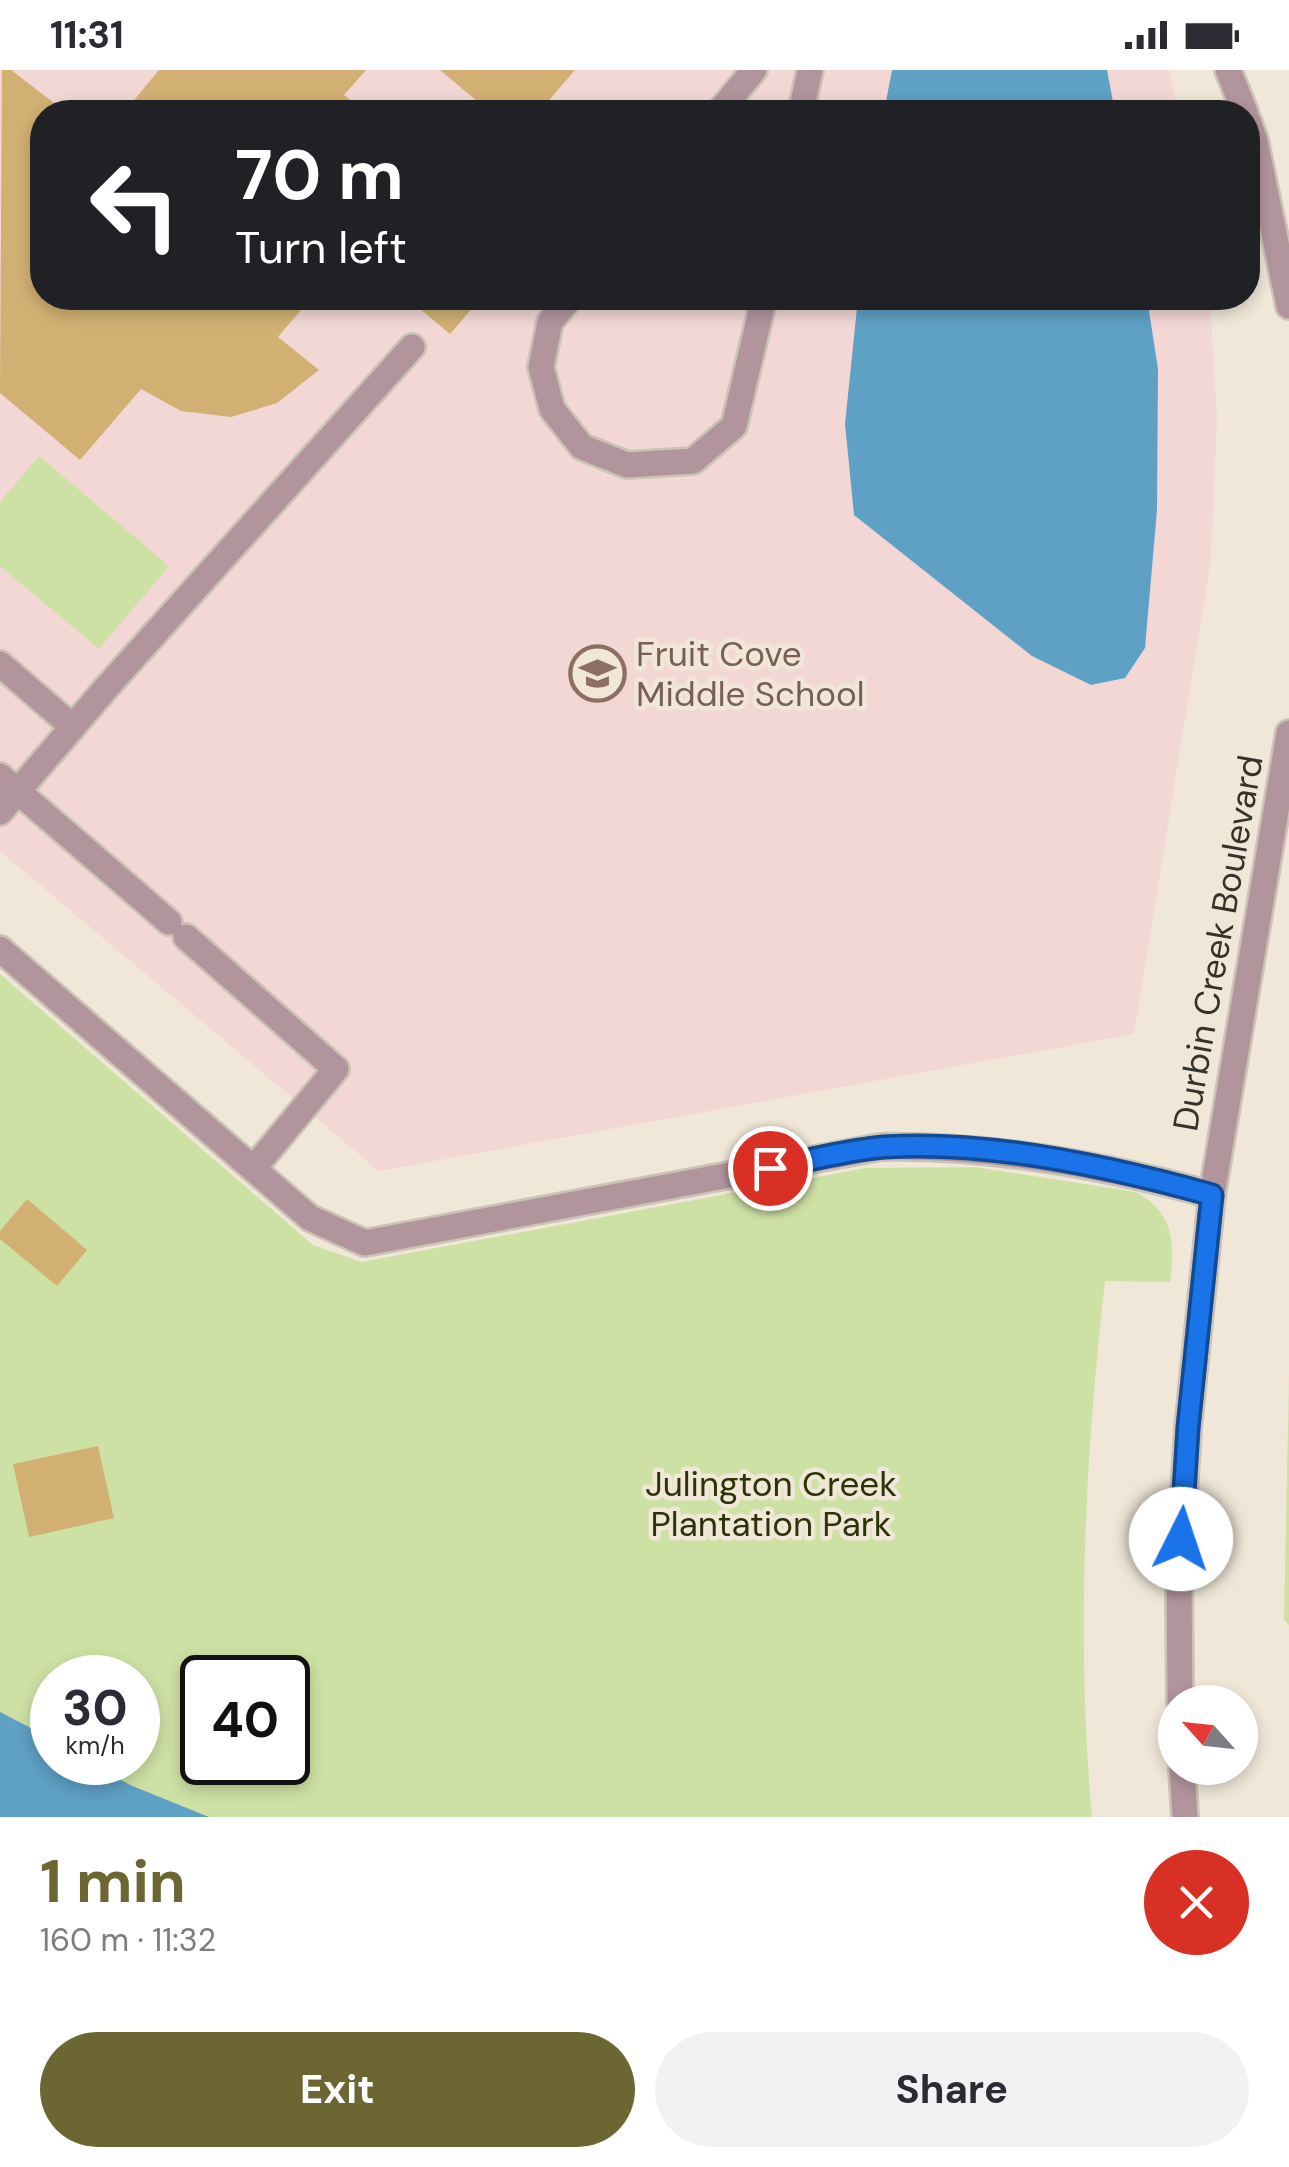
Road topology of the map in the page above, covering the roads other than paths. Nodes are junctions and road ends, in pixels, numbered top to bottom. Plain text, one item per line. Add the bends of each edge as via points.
1 (754, 70) edge
2 (810, 70) edge
3 (1228, 70) edge
4 (729, 100) edge
5 (803, 100) edge
6 (1239, 100) edge
7 (1260, 165) edge
8 (1289, 306) edge
9 (560, 310) edge
10 (761, 310) edge
11 (412, 346) dead end
12 (0, 664) edge
13 (73, 727) junction
14 (1289, 733) edge
15 (9, 783) edge
16 (0, 812) edge
17 (0, 949) edge
18 (254, 1168) junction
19 (1212, 1195) junction
20 (1180, 1685) edge
21 (1183, 1785) edge
22 (1185, 1817) edge

1 - 4 street
2 - 5 street
3 - 6 street
7 - 8 street
9 - 10 street via 550,322 541,367 552,409 582,446 627,465 693,460 734,426
11 - 13 street
12 - 13 street
13 - 15 street
14 - 19 street, Durbin Creek Boulevard
15 - 16 street
15 - 18 street via 336,1069
17 - 18 street
18 - 19 street via 310,1218 365,1243 880,1148 931,1146 1096,1166
19 - 20 street, Durbin Creek Boulevard via 1188,1428
21 - 22 street

